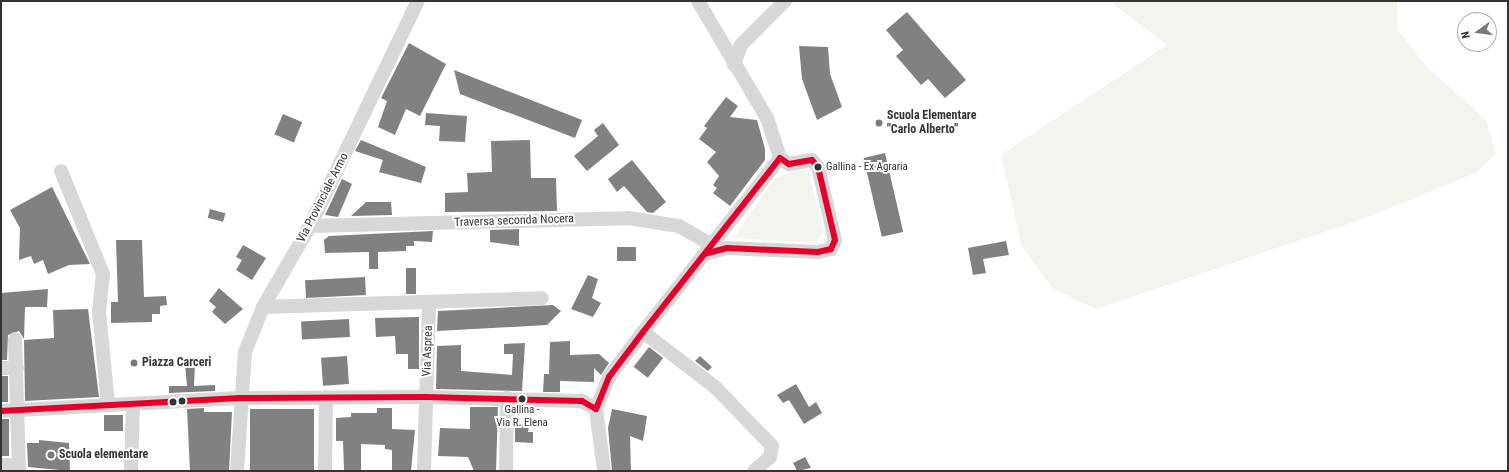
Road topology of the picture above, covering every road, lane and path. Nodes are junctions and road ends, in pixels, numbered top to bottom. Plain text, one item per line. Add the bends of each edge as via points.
1 (418, 1) edge
2 (698, 1) edge
3 (785, 1) edge
4 (734, 65) junction
5 (780, 158) junction
6 (61, 171) dead end
7 (310, 226) junction
8 (708, 250) junction
9 (542, 298) dead end
10 (429, 304) junction
11 (263, 307) junction
12 (642, 332) junction
13 (15, 339) dead end
14 (1, 368) edge
15 (16, 368) junction
16 (426, 397) junction
17 (240, 398) junction
18 (326, 398) junction
19 (507, 398) junction
20 (133, 404) junction
21 (108, 405) junction
22 (596, 409) junction
23 (19, 410) junction
24 (1, 411) edge
25 (1, 465) edge
26 (19, 468) edge
27 (132, 471) edge
28 (237, 471) edge
29 (325, 471) edge
30 (424, 471) edge
31 (506, 471) edge
32 (604, 471) edge
33 (754, 471) edge

1 - 7 street, Via Provinciale Armo
2 - 4 street
3 - 4 street via 741,45
4 - 5 street via 767,118
5 - 8 street
5 - 8 street via 789,164 812,160 818,167 835,240 831,249 818,252 727,248
6 - 21 street via 103,274 99,311
7 - 8 street, Traversa seconda Nocera via 628,218 679,226
7 - 11 street, Via Provinciale Armo
8 - 12 street
9 - 10 street
10 - 11 street
10 - 16 street, Via Asprea
11 - 17 street, Via Provinciale Armo via 244,352
12 - 22 street via 609,377
12 - 33 street via 715,387 772,446 770,457
13 - 15 street
14 - 15 street
15 - 23 street
16 - 18 street
16 - 19 street
16 - 30 street, Via Asprea
17 - 18 street
17 - 20 street
17 - 28 street, Via Provinciale Armo
18 - 29 street
19 - 22 street via 582,401
19 - 31 street
20 - 21 street
20 - 27 street
21 - 23 street
22 - 32 street
23 - 24 street
23 - 26 street
25 - 26 street

